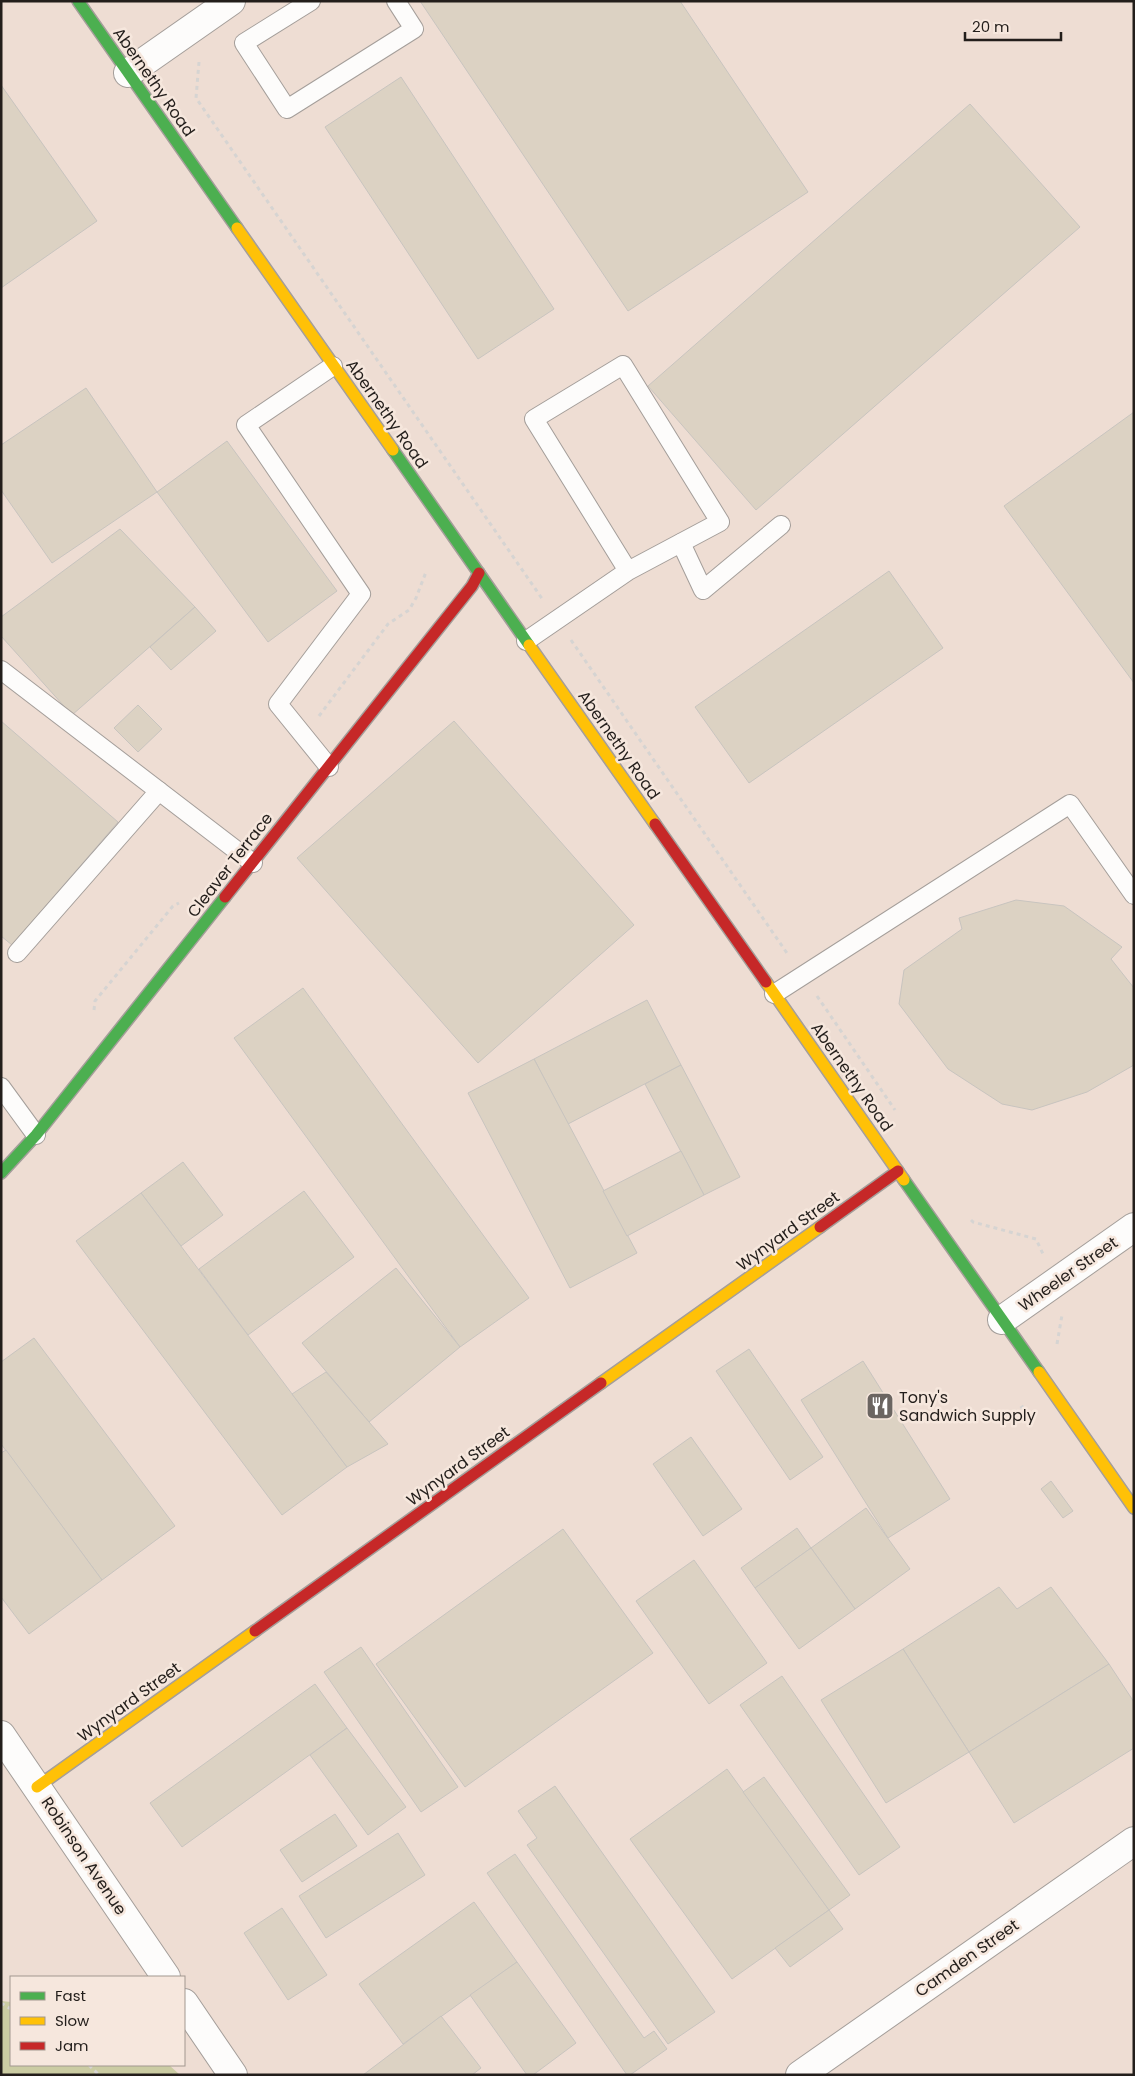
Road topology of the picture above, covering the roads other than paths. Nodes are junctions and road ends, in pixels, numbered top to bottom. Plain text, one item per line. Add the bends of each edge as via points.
1 (78, 1) edge
2 (231, 1) edge
3 (311, 1) edge
4 (396, 1) edge
5 (128, 73) junction
6 (333, 366) junction
7 (781, 525) dead end
8 (680, 543) junction
9 (628, 572) junction
10 (479, 573) junction
11 (526, 641) junction
12 (1, 670) edge
13 (329, 767) junction
14 (159, 791) junction
15 (253, 862) junction
16 (1134, 895) edge
17 (17, 953) dead end
18 (774, 994) junction
19 (1, 1087) edge
20 (36, 1135) junction
21 (898, 1172) junction
22 (1, 1173) edge
23 (1134, 1227) edge
24 (1002, 1320) junction
25 (1134, 1508) edge
26 (1, 1735) edge
27 (37, 1787) junction
28 (1134, 1841) edge
29 (165, 1976) edge
30 (185, 2004) edge
31 (232, 2075) edge
32 (800, 2075) edge

1 - 5 street, Abernethy Road
2 - 5 street
3 - 4 lane via 244,43 286,110 414,29
5 - 6 street, Abernethy Road
6 - 10 street, Abernethy Road
6 - 13 lane via 246,425 362,594 278,704
7 - 8 lane via 703,590
8 - 9 lane
8 - 9 lane via 720,522 622,365 534,420
9 - 11 lane
10 - 11 street, Abernethy Road
10 - 13 street, Cleaver Terrace
11 - 18 street, Abernethy Road
12 - 14 lane
13 - 15 street, Cleaver Terrace
14 - 15 lane
14 - 17 lane
15 - 20 street, Cleaver Terrace
16 - 18 lane via 1070,804
18 - 21 street, Abernethy Road
19 - 20 lane
20 - 22 street, Cleaver Terrace
21 - 24 street, Abernethy Road
21 - 27 street, Wynyard Street
23 - 24 street, Wheeler Street
24 - 25 street, Abernethy Road
26 - 27 street, Robinson Avenue
27 - 29 street, Robinson Avenue
28 - 32 street, Camden Street
30 - 31 street

